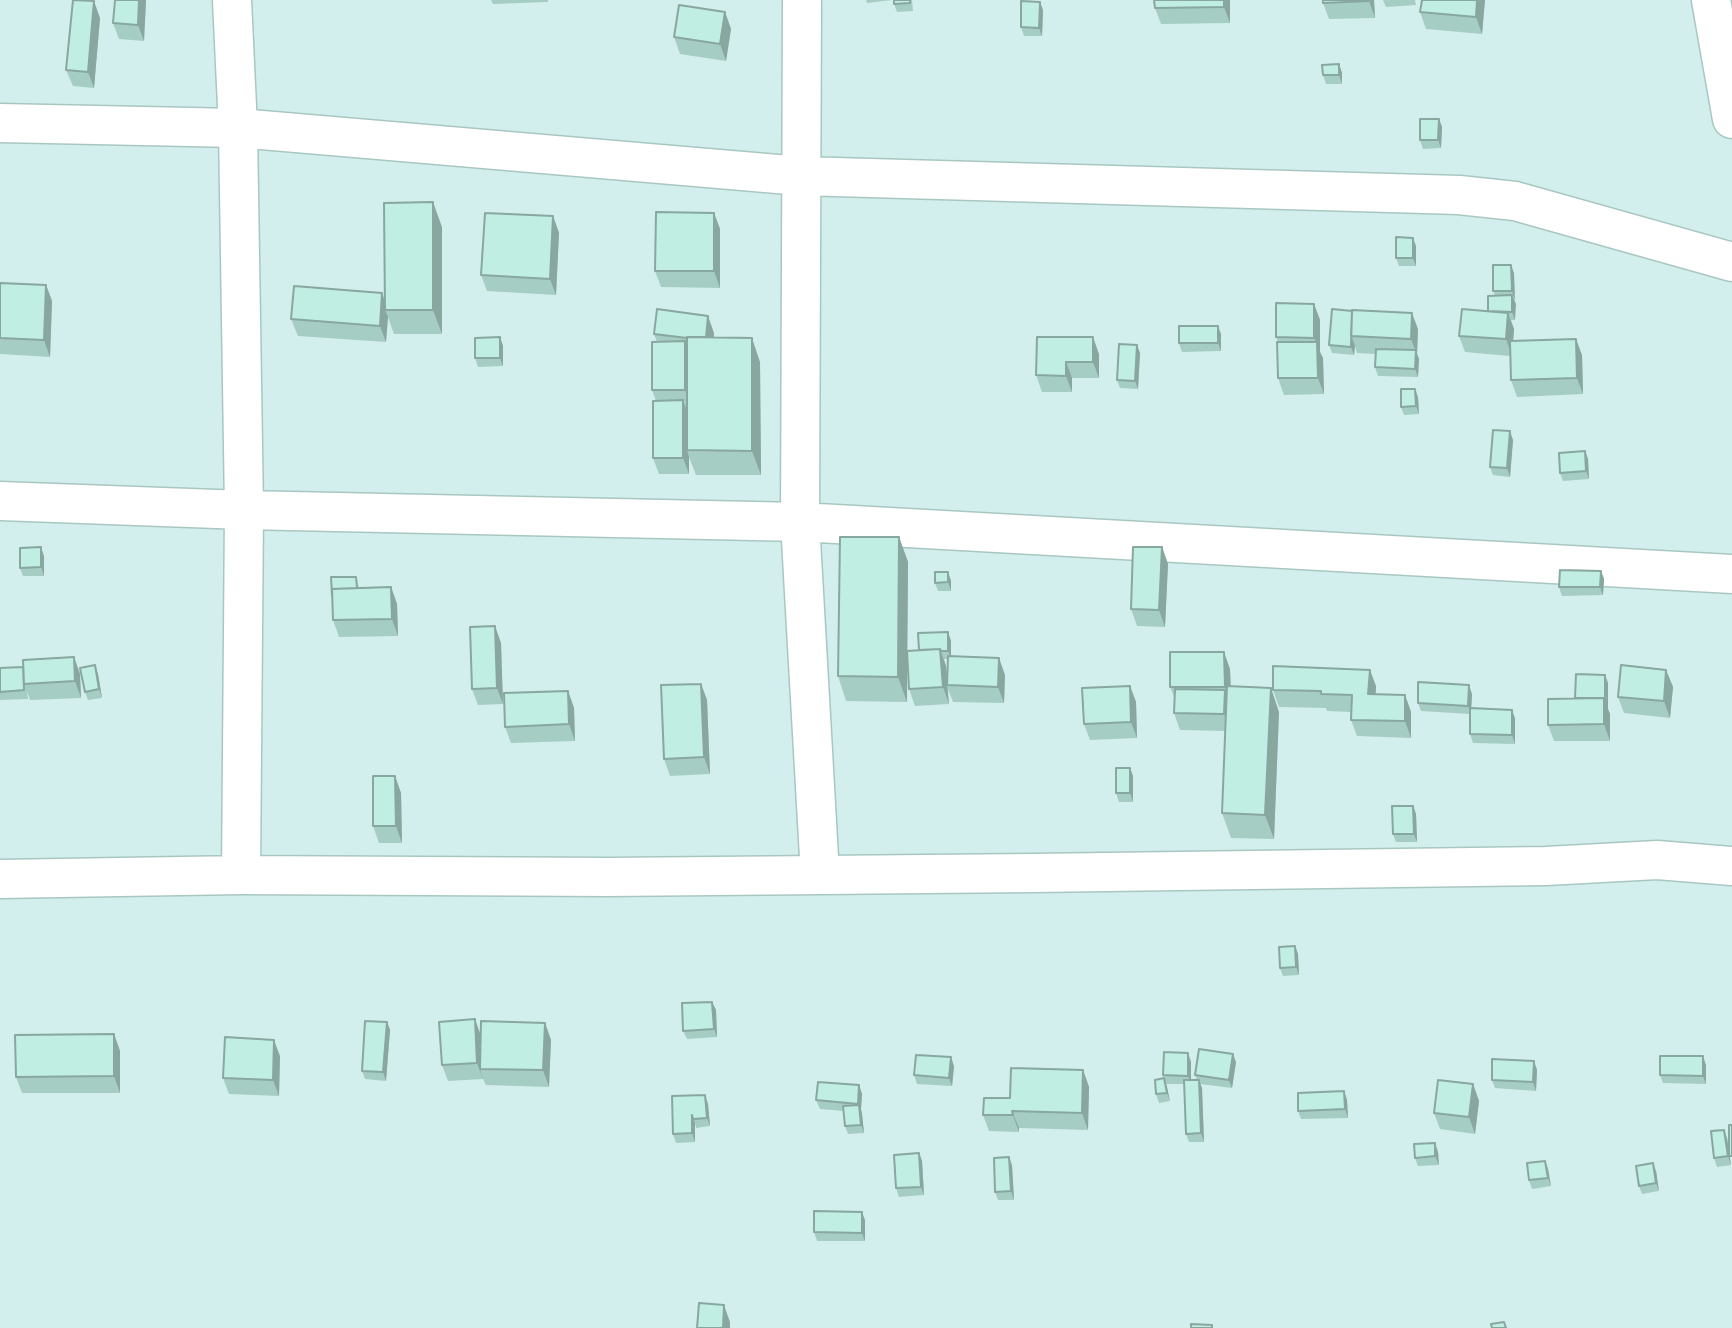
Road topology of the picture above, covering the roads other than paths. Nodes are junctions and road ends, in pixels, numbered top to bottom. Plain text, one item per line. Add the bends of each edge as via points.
1 (232, 0) edge
2 (802, 0) edge
3 (1711, 0) edge
4 (1732, 119) edge
5 (0, 122) edge
6 (238, 128) junction
7 (801, 176) junction
8 (1732, 262) edge
9 (0, 501) edge
10 (244, 510) junction
11 (800, 522) junction
12 (1732, 574) edge
13 (1732, 866) edge
14 (241, 875) junction
15 (820, 875) junction
16 (0, 879) edge

1 - 6 street
2 - 7 street
3 - 4 street
5 - 6 street
6 - 7 street
6 - 10 street
7 - 8 street via 1459,195 1515,201
7 - 11 street
9 - 10 street
10 - 11 street
10 - 14 street
11 - 12 street
11 - 15 street
13 - 15 street via 1657,860 1546,866
14 - 15 street
14 - 16 street

